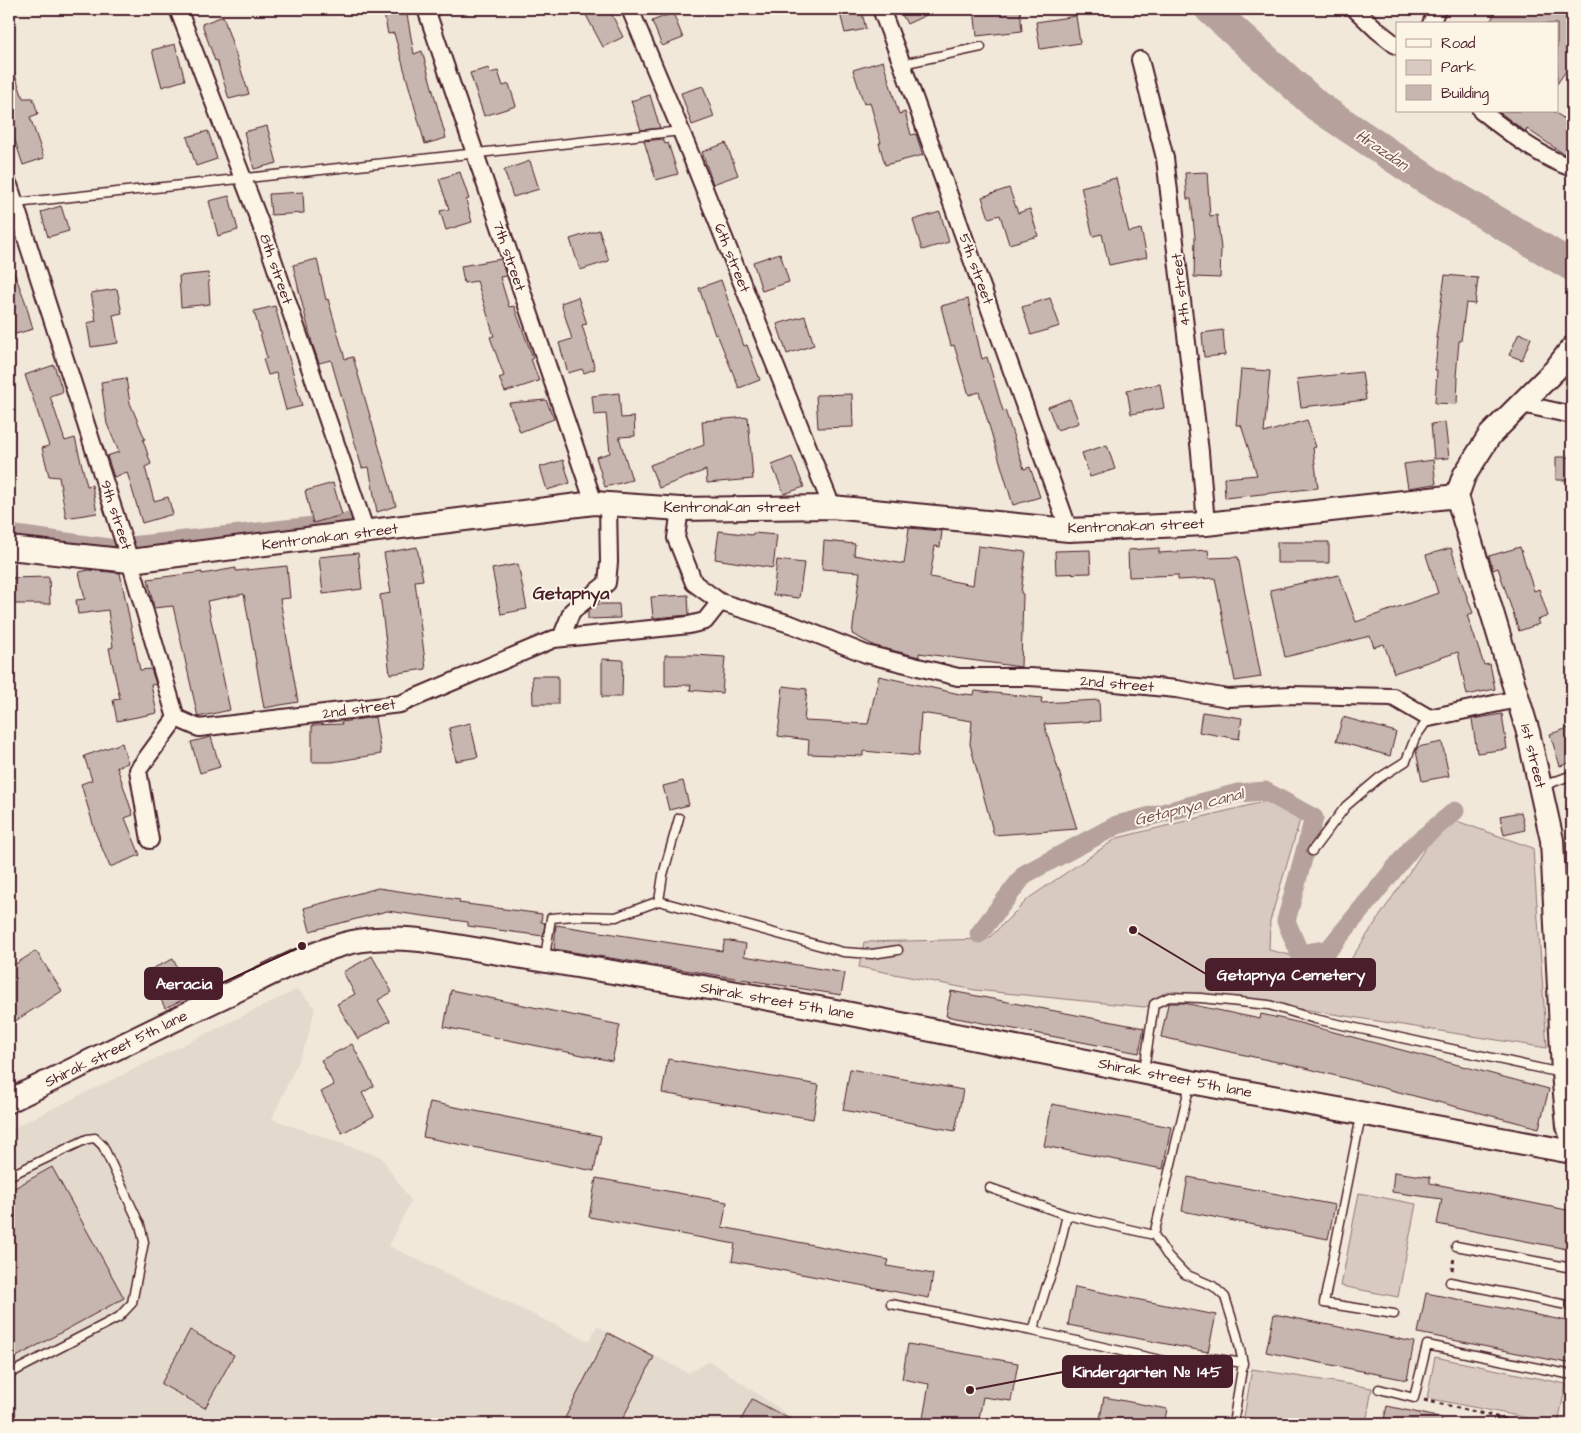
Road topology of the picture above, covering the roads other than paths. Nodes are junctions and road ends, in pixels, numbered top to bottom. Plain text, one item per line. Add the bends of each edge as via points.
1 (178, 9) edge
2 (426, 9) edge
3 (630, 9) edge
4 (881, 9) edge
5 (1355, 9) edge
6 (1437, 9) edge
7 (1432, 22) edge
8 (1396, 45) edge
9 (981, 47) dead end
10 (1140, 60) dead end
11 (902, 64) junction
12 (1482, 112) edge
13 (681, 131) junction
14 (474, 154) junction
15 (1572, 168) edge
16 (243, 178) junction
17 (9, 185) edge
18 (16, 203) junction
19 (1572, 348) edge
20 (1522, 404) junction
21 (1572, 415) edge
22 (1457, 496) junction
23 (601, 503) junction
24 (832, 507) junction
25 (680, 509) junction
26 (1206, 524) junction
27 (1069, 530) junction
28 (366, 532) junction
29 (9, 548) edge
30 (130, 561) junction
31 (720, 602) junction
32 (561, 638) junction
33 (1517, 699) junction
34 (176, 718) junction
35 (1428, 718) junction
36 (1572, 774) edge
37 (1541, 787) junction
38 (679, 818) dead end
39 (150, 840) dead end
40 (1312, 851) dead end
41 (659, 901) junction
42 (898, 950) dead end
43 (544, 962) junction
44 (1144, 1072) junction
45 (1562, 1073) junction
46 (1191, 1082) junction
47 (9, 1101) edge
48 (1362, 1114) junction
49 (1572, 1138) edge
50 (1572, 1152) edge
51 (9, 1176) edge
52 (990, 1188) dead end
53 (1067, 1215) junction
54 (1154, 1234) junction
55 (1456, 1246) road end
56 (1572, 1268) edge
57 (1450, 1282) road end
58 (891, 1304) dead end
59 (1572, 1306) edge
60 (1394, 1314) dead end
61 (1033, 1331) junction
62 (1244, 1363) junction
63 (9, 1374) edge
64 (1572, 1375) edge
65 (1378, 1389) dead end
66 (1233, 1424) edge

1 - 16 street, 8th street
2 - 14 street, 7th street
3 - 13 street, 6th street
4 - 11 street, 5th street
5 - 8 street
6 - 7 street
9 - 11 lane
10 - 26 street, 4th street via 1165,158
11 - 27 street, 5th street
12 - 15 street via 1554,162
13 - 14 lane
13 - 24 street, 6th street
14 - 16 lane
14 - 23 street, 7th street
16 - 18 lane
16 - 28 street, 8th street
17 - 18 street, 9th street
18 - 30 street, 9th street
19 - 20 main road
20 - 21 street
20 - 22 main road via 1490,435 1464,476
22 - 26 main road, Kentronakan street
22 - 33 main road, 1st street
23 - 25 main road, Kentronakan street
23 - 28 main road, Kentronakan street
23 - 32 street via 609,562 607,583 572,611
24 - 25 main road, Kentronakan street
24 - 27 main road, Kentronakan street
25 - 31 street, 2nd street via 676,538 694,583
26 - 27 main road, Kentronakan street
28 - 30 main road, Kentronakan street
29 - 30 main road, Kentronakan street
30 - 34 street, 9th street
31 - 32 street, 2nd street via 705,621 689,625
31 - 35 street, 2nd street via 793,625 866,654 958,677 1095,681 1228,698 1291,694 1393,697
32 - 34 street, 2nd street via 400,704 199,728
33 - 35 street
33 - 37 main road, 1st street
34 - 39 street via 138,770
35 - 40 lane via 1406,761 1378,778 1346,806
36 - 37 lane
37 - 45 main road, 1st street via 1552,840
38 - 41 lane
41 - 42 lane via 843,952 872,954
41 - 43 lane via 616,917 551,918
43 - 44 main road, Shirak street 5th lane via 841,1012
43 - 47 main road, Shirak street 5th lane via 395,938 344,944 180,1017
44 - 45 lane via 1154,1004 1169,997 1269,1004 1315,1019
44 - 46 main road, Shirak street 5th lane
45 - 49 main road, 1st street
46 - 48 main road, Shirak street 5th lane
46 - 54 lane
48 - 50 main road, Shirak street 5th lane
48 - 60 lane via 1324,1303
51 - 63 lane via 95,1138 112,1164 140,1225 144,1242 132,1303 119,1317
52 - 53 lane
53 - 54 lane
53 - 61 lane via 1056,1265
54 - 62 lane via 1167,1255 1185,1274 1213,1286 1225,1297
55 - 56 lane
57 - 59 lane
58 - 61 lane
61 - 62 lane via 1191,1366 1211,1358
62 - 66 lane
64 - 65 lane via 1427,1345 1414,1398

